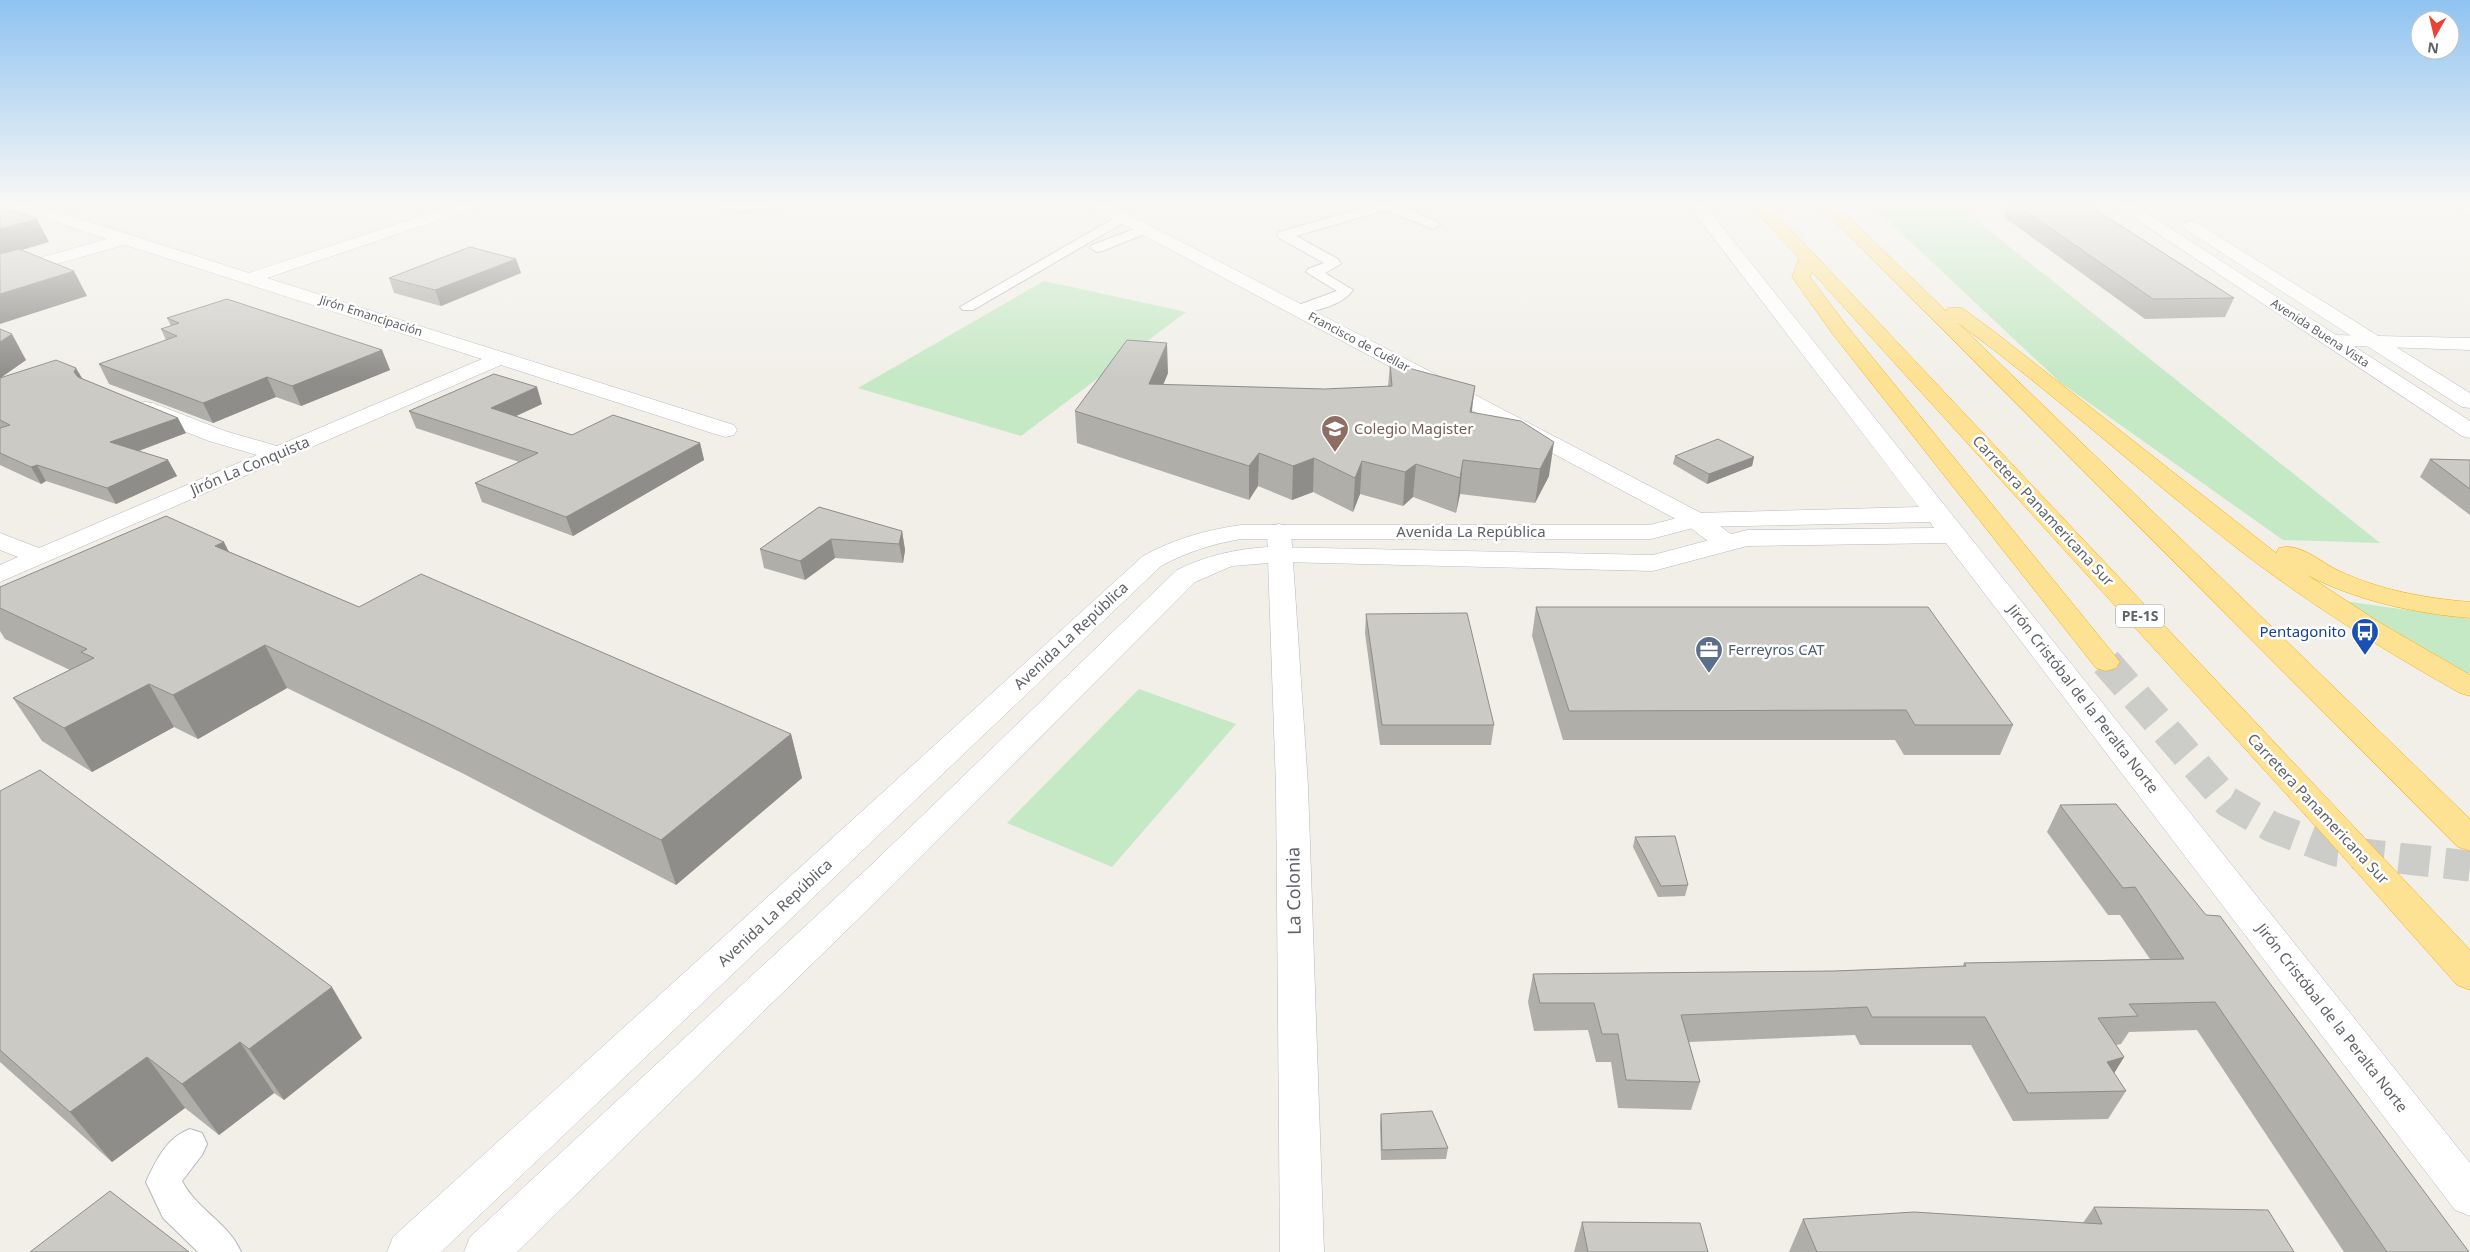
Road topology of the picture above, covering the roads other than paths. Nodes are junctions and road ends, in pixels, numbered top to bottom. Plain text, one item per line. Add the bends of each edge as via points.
1 (47, 261) edge
2 (197, 261) edge
3 (300, 261) edge
4 (1046, 261) edge
5 (1206, 261) edge
6 (1332, 261) edge
7 (1741, 261) edge
8 (1807, 261) edge
9 (1811, 261) edge
10 (1885, 261) edge
11 (2210, 261) edge
12 (2247, 261) edge
13 (1890, 266) junction
14 (0, 275) edge
15 (250, 278) junction
16 (968, 307) dead end
17 (1298, 310) junction
18 (2332, 341) junction
19 (2374, 342) junction
20 (2470, 344) edge
21 (2009, 351) junction
22 (501, 358) junction
23 (129, 401) edge
24 (2470, 402) edge
25 (726, 430) dead end
26 (2470, 431) edge
27 (278, 454) junction
28 (1696, 520) junction
29 (1947, 524) junction
30 (0, 541) edge
31 (1726, 542) junction
32 (1281, 543) junction
33 (40, 557) junction
34 (0, 574) edge
35 (2470, 610) edge
36 (2106, 662) tunnel mouth
37 (2470, 687) edge
38 (2470, 839) edge
39 (2470, 975) edge
40 (190, 1144) dead end
41 (2470, 1196) edge
42 (223, 1252) edge
43 (409, 1252) edge
44 (486, 1252) edge
45 (1302, 1252) edge

1 - 14 street
2 - 15 street, Jirón Emancipación
3 - 15 street
4 - 16 lane
5 - 17 street, Francisco de Cuéllar
6 - 17 lane via 1334,264 1313,272 1346,290
7 - 29 street, Jirón Cristóbal de la Peralta Norte
8 - 36 highway via 1801,277 1839,329
9 - 39 highway, Carretera Panamericana Sur / PE-1S
10 - 13 highway
11 - 18 street, Avenida Buena Vista
12 - 19 street, Avenida Buena Vista
13 - 21 highway
13 - 38 highway
15 - 22 street, Jirón Emancipación
17 - 28 street, Francisco de Cuéllar
18 - 19 street
18 - 26 street, Avenida Buena Vista
19 - 20 street
19 - 24 street, Avenida Buena Vista
21 - 35 highway via 2300,562 2341,582 2386,597
21 - 37 highway via 2275,565 2349,616
22 - 25 street, Jirón Emancipación
22 - 27 street, Jirón La Conquista
23 - 27 street via 217,436
27 - 33 street, Jirón La Conquista
28 - 29 street, Avenida La República
28 - 31 street, Francisco de Cuéllar
28 - 32 street, Avenida La República via 1652,532
29 - 31 street, Avenida La República
29 - 41 street, Jirón Cristóbal de la Peralta Norte
30 - 33 street
31 - 32 street, Avenida La República via 1698,553 1653,563
32 - 43 street, Avenida La República via 1242,532 1204,537 1173,548 1152,561
32 - 44 street, Avenida La República via 1213,562 1186,576 881,876
32 - 45 street, La Colonia via 1292,786
33 - 34 street, Jirón La Conquista
40 - 42 lane via 171,1167 164,1182 176,1206

